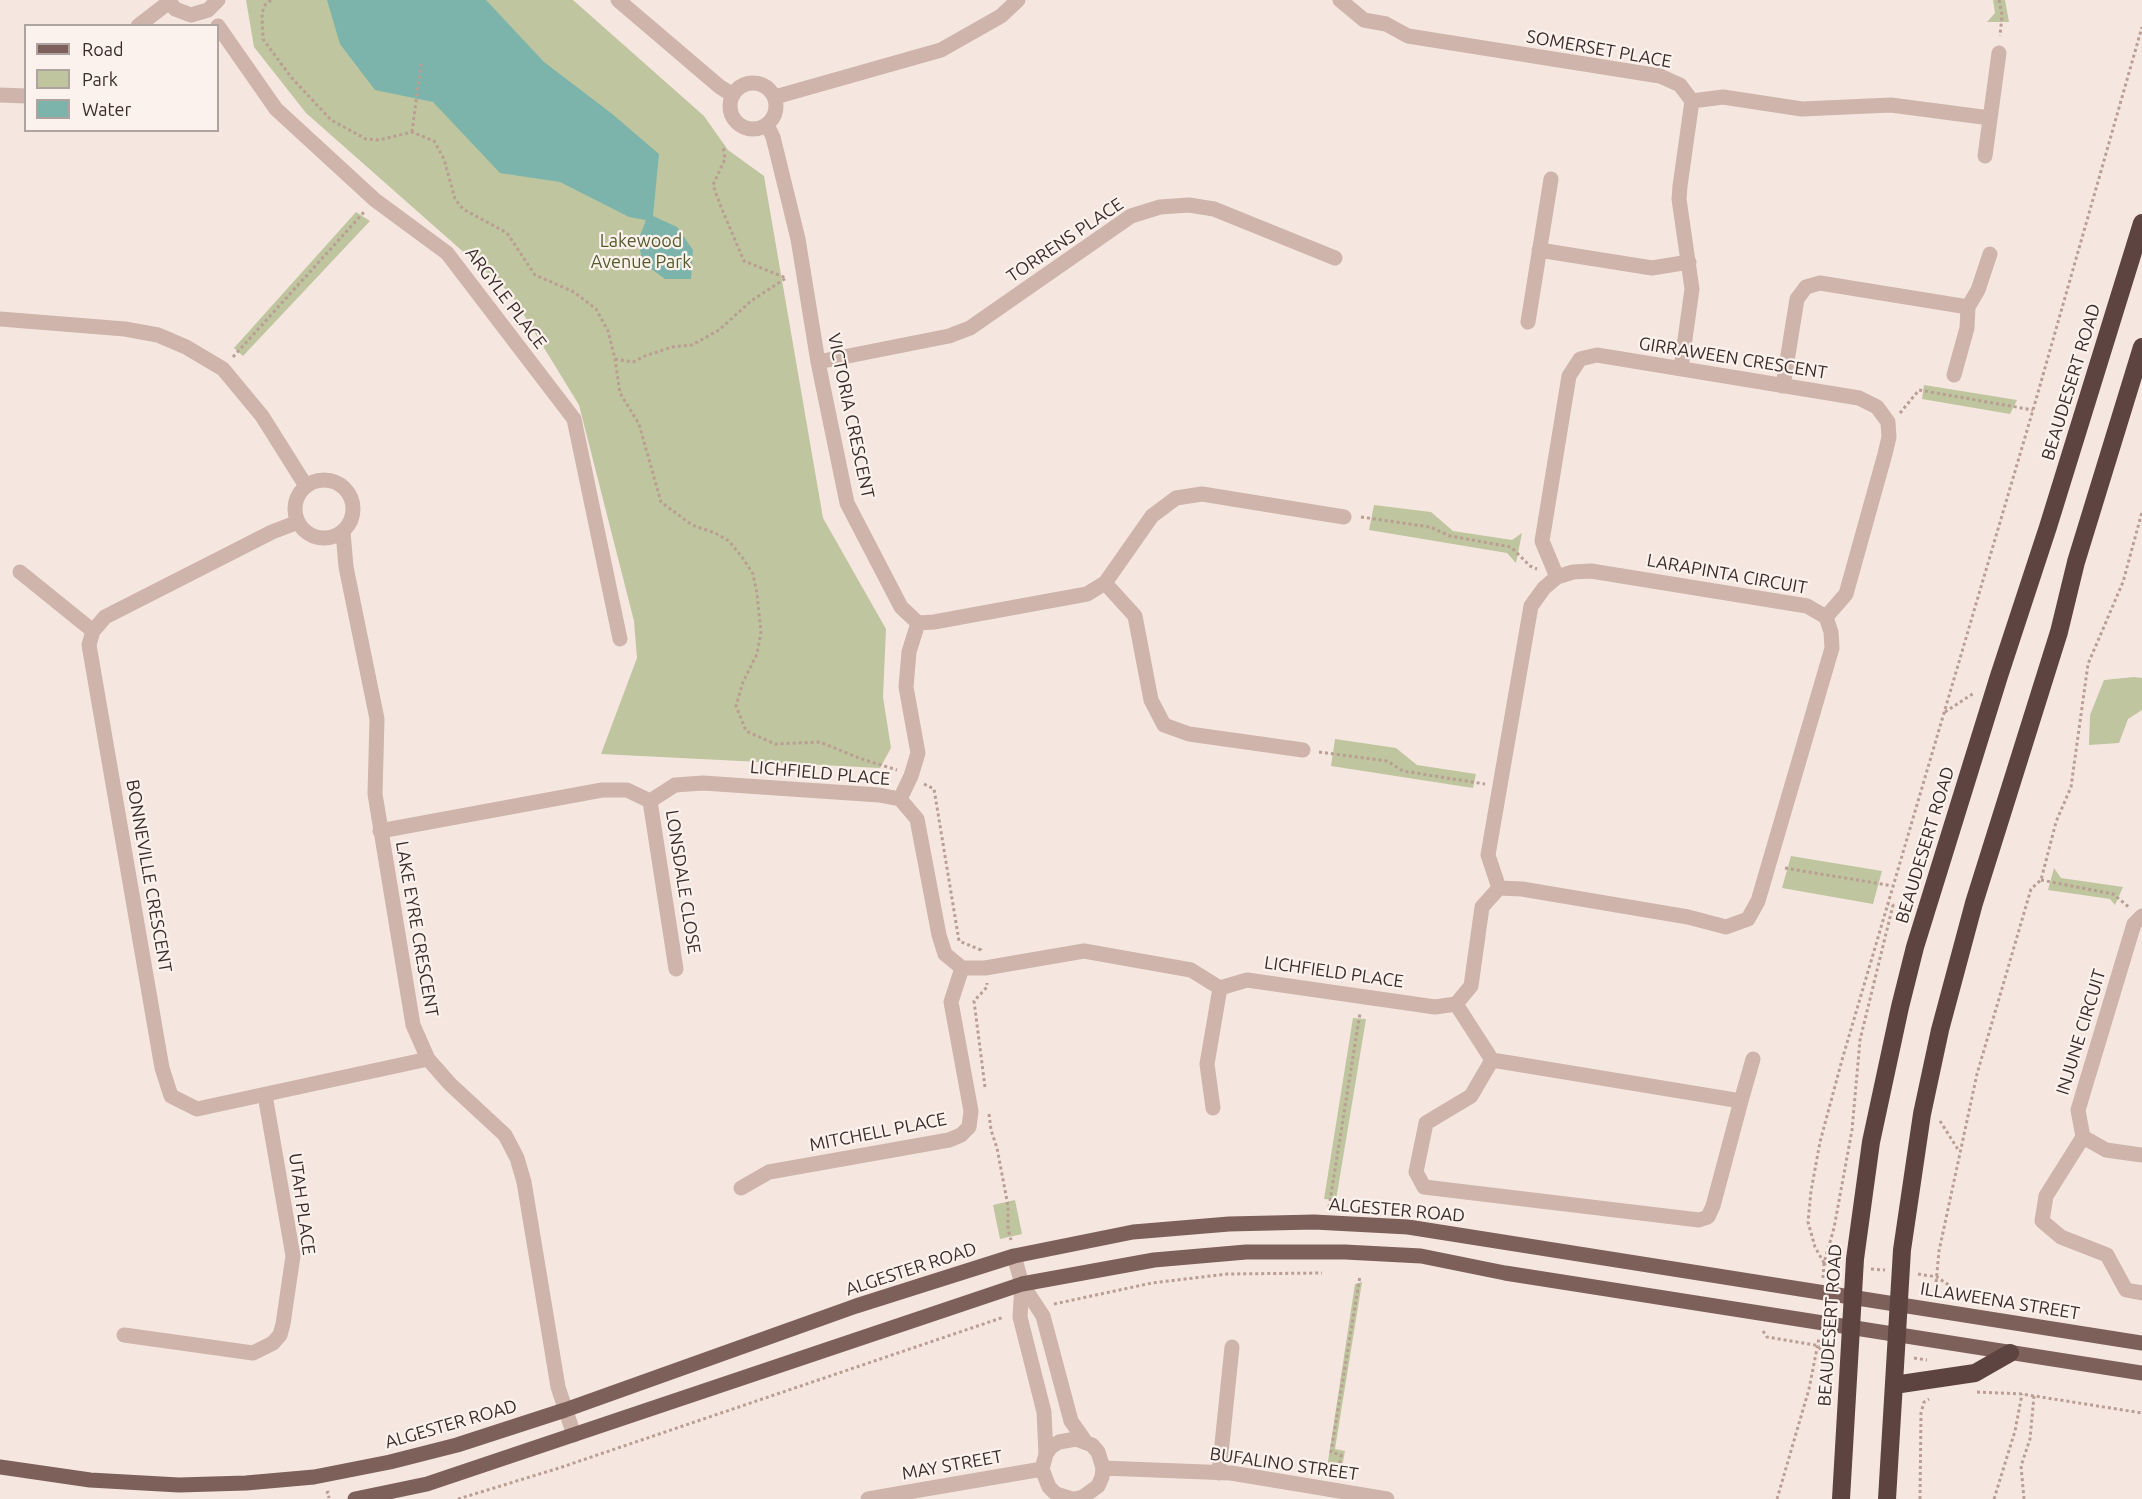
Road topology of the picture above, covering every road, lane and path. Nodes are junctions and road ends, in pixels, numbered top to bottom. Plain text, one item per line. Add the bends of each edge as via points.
1 (271, 0) edge
2 (618, 0) edge
3 (1018, 0) edge
4 (1340, 0) edge
5 (1999, 0) edge
6 (169, 1) edge
7 (213, 5) edge
8 (140, 24) edge
9 (217, 24) edge
10 (2142, 27) edge
11 (219, 29) edge
12 (1999, 53) joint
13 (421, 64) dead end
14 (0, 95) edge
15 (733, 95) junction
16 (24, 96) edge
17 (775, 97) junction
18 (1692, 101) junction
19 (1990, 118) junction
20 (768, 125) junction
21 (412, 132) junction
22 (723, 145) dead end
23 (1985, 156) dead end
24 (1551, 178) dead end
25 (375, 200) junction
26 (2142, 223) edge
27 (1539, 250) junction
28 (1990, 254) dead end
29 (1335, 258) dead end
30 (1689, 262) junction
31 (1968, 307) junction
32 (0, 319) edge
33 (1528, 322) dead end
34 (2142, 347) edge
35 (615, 359) junction
36 (818, 362) junction
37 (1681, 368) junction
38 (223, 369) junction
39 (1954, 375) dead end
40 (1783, 386) junction
41 (1896, 408) dead end
42 (2032, 410) junction
43 (306, 486) junction
44 (2142, 512) edge
45 (1344, 517) joint
46 (298, 522) junction
47 (343, 532) junction
48 (20, 572) dead end
49 (1555, 572) junction
50 (1105, 582) junction
51 (1826, 617) junction
52 (918, 623) junction
53 (93, 631) junction
54 (620, 639) dead end
55 (1999, 676) junction
56 (1944, 713) junction
57 (1303, 750) joint
58 (911, 776) junction
59 (1501, 787) junction
60 (900, 799) junction
61 (650, 801) junction
62 (380, 831) junction
63 (1768, 866) junction
64 (2041, 880) junction
65 (1893, 886) junction
66 (1499, 888) junction
67 (1888, 904) junction
68 (2141, 916) edge
69 (962, 968) junction
70 (985, 968) junction
71 (676, 969) dead end
72 (1220, 988) junction
73 (1363, 997) junction
74 (1456, 1004) junction
75 (428, 1059) junction
76 (1752, 1059) dead end
77 (1492, 1060) junction
78 (265, 1095) junction
79 (986, 1095) dead end
80 (1925, 1097) junction
81 (1741, 1101) junction
82 (988, 1106) dead end
83 (1213, 1108) dead end
84 (2083, 1137) junction
85 (1960, 1152) junction
86 (2142, 1155) edge
87 (741, 1188) dead end
88 (1329, 1207) dead end
89 (1013, 1250) junction
90 (1824, 1263) junction
91 (1854, 1267) junction
92 (1901, 1272) junction
93 (1322, 1273) dead end
94 (1360, 1276) dead end
95 (1937, 1277) junction
96 (1023, 1284) junction
97 (2142, 1293) edge
98 (1852, 1296) junction
99 (1981, 1297) dead end
100 (1898, 1304) junction
101 (1038, 1308) junction
102 (1020, 1312) junction
103 (1850, 1328) junction
104 (124, 1335) dead end
105 (1897, 1336) junction
106 (1767, 1337) dead end
107 (2142, 1343) edge
108 (1818, 1346) junction
109 (1232, 1347) dead end
110 (1849, 1350) junction
111 (2010, 1353) junction
112 (1896, 1356) junction
113 (1927, 1360) dead end
114 (2142, 1373) edge
115 (1894, 1385) junction
116 (1973, 1392) dead end
117 (2022, 1394) junction
118 (2034, 1396) junction
119 (1935, 1397) dead end
120 (565, 1410) junction
121 (2142, 1413) edge
122 (574, 1435) junction
123 (1085, 1441) junction
124 (1044, 1462) junction
125 (0, 1467) edge
126 (1103, 1468) junction
127 (1219, 1473) junction
128 (1346, 1476) dead end
129 (1098, 1492) edge
130 (354, 1499) edge
131 (459, 1499) edge
132 (868, 1499) edge
133 (1069, 1499) edge
134 (1387, 1499) edge
135 (1777, 1499) edge
136 (1840, 1499) edge
137 (1887, 1499) edge
138 (1920, 1499) edge
139 (1994, 1499) edge
140 (2024, 1499) edge

1 - 21 path via 262,13 263,39 331,120 366,139
2 - 15 street
3 - 17 street via 1001,16 941,50
4 - 18 street, SOMERSET PLACE via 1364,20 1386,24 1408,36 1660,76 1680,85
5 - 12 path
6 - 7 street via 192,15
6 - 8 street
7 - 9 street, ARGYLE PLACE
10 - 42 path
11 - 25 street, ARGYLE PLACE via 276,109
12 - 19 street
13 - 21 path
14 - 16 street
15 - 17 street via 744,85 758,83
15 - 20 street via 730,110 738,124 752,129
17 - 20 street via 776,112
18 - 19 street via 1723,97 1802,109 1891,105
18 - 30 street via 1679,198
19 - 23 street
20 - 36 street, VICTORIA CRESCENT via 798,239
21 - 35 path via 434,141 444,159 455,198 463,209 507,233 535,275 574,292 596,309 608,331
22 - 35 path via 725,159 713,185 744,261 786,278 751,301 719,330 692,345 672,347 633,362
24 - 27 street
25 - 38 path
25 - 54 street, ARGYLE PLACE via 447,253 574,419
26 - 55 highway, BEAUDESERT ROAD
27 - 30 street via 1652,268
27 - 33 street
28 - 31 street
29 - 36 street, TORRENS PLACE via 1215,209 1189,205 1160,207 1131,216 970,328 949,336
30 - 37 street via 1692,289
31 - 39 street via 1967,328
31 - 40 street via 1820,283 1806,287 1797,299
32 - 38 street via 125,328 158,335
34 - 80 highway via 1974,903
35 - 58 path via 620,393 639,424 661,502 692,525 729,541 753,574 761,632 757,654 736,706 746,731 775,744 820,742
36 - 52 street, VICTORIA CRESCENT via 847,503 900,607
37 - 40 street, GIRRAWEEN CRESCENT
37 - 49 street, GIRRAWEEN CRESCENT via 1597,356 1580,359 1569,376 1542,541
38 - 43 street via 262,416
40 - 51 street, GIRRAWEEN CRESCENT via 1859,398 1877,407 1888,422 1885,454 1846,594
41 - 42 path via 1899,414 1919,390
42 - 56 path
43 - 46 street via 296,502
43 - 47 street via 326,479 345,487 354,505
44 - 64 path via 2123,582 2088,664 2070,787
45 - 49 path via 1430,527 1450,536 1512,547 1530,566
45 - 50 street via 1202,494 1176,498 1152,516
46 - 47 street via 316,537 333,537
46 - 53 street via 105,617
47 - 62 street, LAKE EYRE CRESCENT via 346,567 377,718 375,794
48 - 53 street
49 - 51 street, LARAPINTA CIRCUIT via 1591,571 1807,606
49 - 59 street via 1531,606
50 - 52 street via 1087,594
50 - 57 street via 1134,616 1151,700 1164,725 1190,734
51 - 63 street via 1832,648
52 - 58 street via 909,652 906,687 918,753
53 - 78 street, BONNEVILLE CRESCENT via 89,645 162,1068 171,1096 197,1109
55 - 56 path
55 - 91 highway, BEAUDESERT ROAD via 1900,1007 1871,1143
56 - 65 path
57 - 59 path via 1387,761 1403,771
58 - 60 street
58 - 70 path via 934,789 959,940 981,950
59 - 66 street via 1488,855
60 - 61 street, LICHFIELD PLACE via 703,783 675,785
60 - 69 street, LICHFIELD PLACE via 917,819 945,954
61 - 62 street via 627,790 602,790
61 - 71 street, LONSDALE CLOSE
62 - 75 street, LAKE EYRE CRESCENT via 412,1025
63 - 65 path
63 - 66 street via 1758,901 1748,919 1726,927 1677,915
64 - 68 path via 2113,894
64 - 85 path via 2031,889 1977,1074
65 - 67 path
66 - 74 street via 1482,907 1471,986
67 - 90 path via 1893,904 1860,1040 1852,1130
67 - 90 path via 1814,1169 1808,1222
68 - 84 street, INJUNE CIRCUIT via 2134,924 2078,1110
69 - 70 street
69 - 87 street, MITCHELL PLACE via 951,1002 970,1111 969,1127 961,1135 769,1172
70 - 72 street via 1084,951 1191,970
70 - 79 path via 987,987 974,1001
72 - 73 street, LICHFIELD PLACE via 1247,980
72 - 83 street via 1207,1064
73 - 74 street, LICHFIELD PLACE via 1435,1007
73 - 88 path
74 - 77 street
75 - 78 street, BONNEVILLE CRESCENT
75 - 120 street, LAKE EYRE CRESCENT via 505,1135 517,1158
76 - 81 street
77 - 81 street
77 - 81 street via 1471,1096 1426,1123 1416,1172 1424,1187 1700,1220 1708,1216 1713,1206
78 - 104 street, UTAH PLACE via 293,1256 280,1335 254,1353
80 - 85 path
80 - 92 highway
82 - 89 path
84 - 86 street via 2106,1150
84 - 97 street via 2046,1196 2042,1221 2061,1237 2107,1255 2126,1290
85 - 95 path
89 - 96 street
89 - 98 main road, ALGESTER ROAD via 1133,1232 1229,1224 1408,1227
89 - 120 main road, ALGESTER ROAD
90 - 91 path
91 - 92 path
91 - 98 highway, BEAUDESERT ROAD
92 - 95 path
92 - 100 highway
93 - 101 path via 1227,1274 1152,1283
94 - 128 path via 1331,1452 1341,1455 1338,1474
95 - 99 path via 1953,1288
96 - 101 street
96 - 102 street
96 - 103 main road via 1154,1260 1246,1252 1421,1256
96 - 122 main road
98 - 100 main road, ILLAWEENA STREET
98 - 103 highway, BEAUDESERT ROAD
100 - 105 highway
100 - 107 main road, ILLAWEENA STREET
101 - 123 street via 1066,1407
102 - 124 street via 1044,1412
102 - 131 path
103 - 105 main road
103 - 110 highway, BEAUDESERT ROAD
105 - 111 main road
105 - 112 highway
106 - 108 path
108 - 110 path
108 - 135 path
109 - 127 street
110 - 136 highway, BEAUDESERT ROAD
111 - 114 main road
111 - 115 highway via 1975,1374
112 - 113 path
112 - 115 highway
115 - 137 highway
116 - 117 path
117 - 118 path
117 - 139 path
118 - 121 path
118 - 140 path via 2030,1439 2021,1466
119 - 138 path via 1922,1407
120 - 122 street, LAKE EYRE CRESCENT
120 - 125 main road, ALGESTER ROAD via 457,1445 314,1477 179,1485 90,1480
122 - 130 main road via 427,1484
123 - 124 street via 1059,1442
123 - 126 street via 1098,1452
124 - 132 street, MAY STREET
124 - 133 street via 1049,1487
126 - 127 street, BUFALINO STREET
126 - 129 street
127 - 134 street, BUFALINO STREET
129 - 133 street

